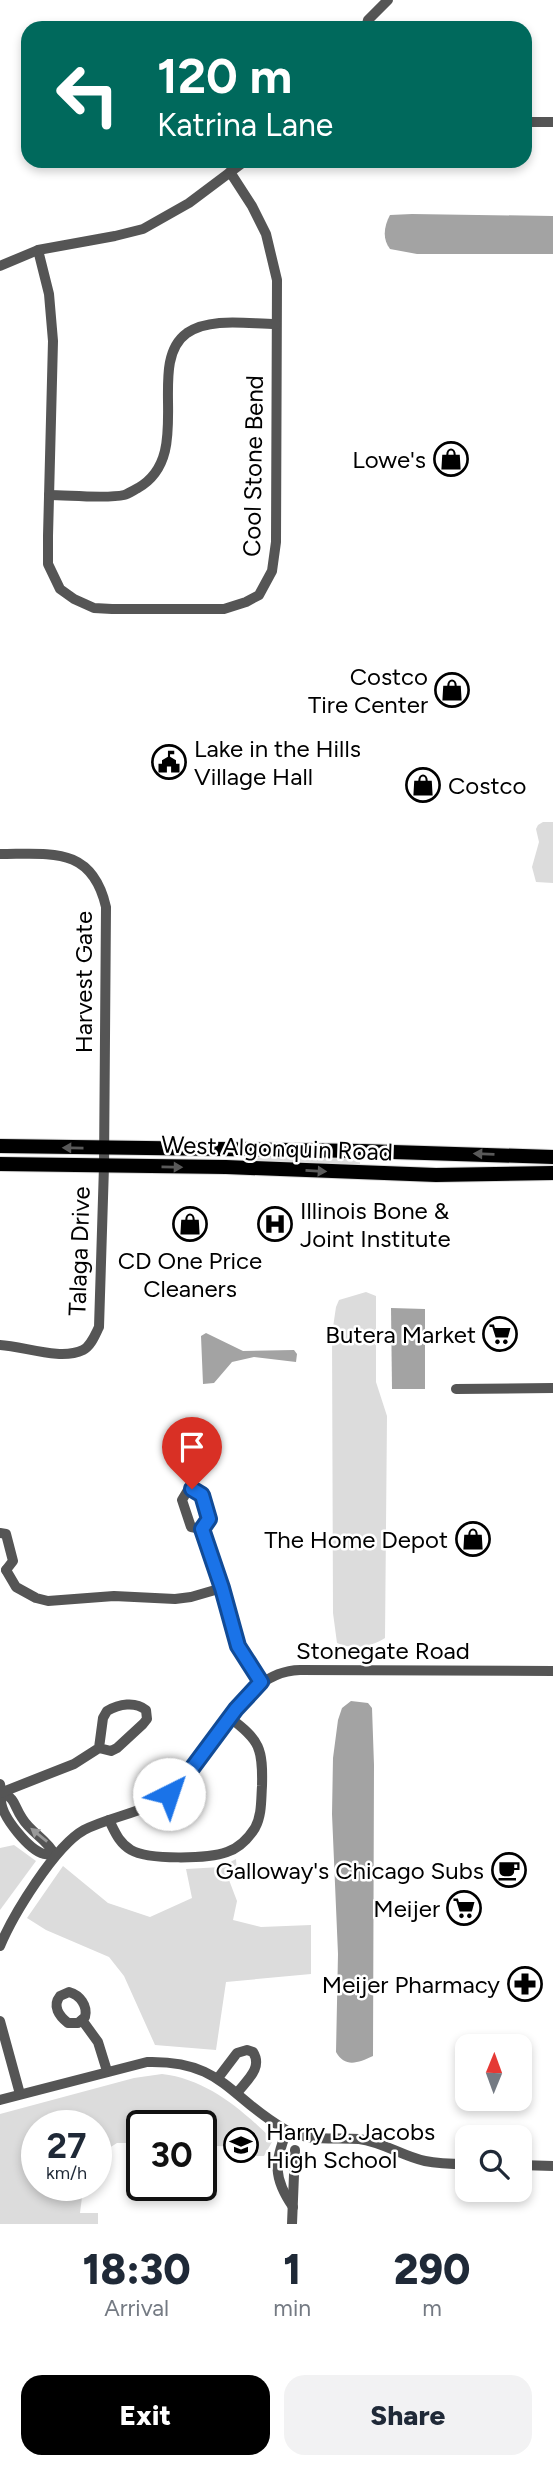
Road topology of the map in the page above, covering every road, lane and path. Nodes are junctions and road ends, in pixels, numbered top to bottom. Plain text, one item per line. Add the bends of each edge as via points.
1 (388, 0) edge
2 (368, 21) edge
3 (532, 122) edge
4 (553, 122) edge
5 (235, 168) edge
6 (230, 172) junction
7 (38, 250) junction
8 (0, 266) edge
9 (276, 324) junction
10 (49, 495) junction
11 (0, 854) edge
12 (0, 1146) edge
13 (104, 1149) junction
14 (553, 1157) edge
15 (0, 1164) edge
16 (104, 1166) junction
17 (553, 1173) edge
18 (0, 1345) edge
19 (553, 1388) edge
20 (456, 1389) dead end
21 (202, 1529) dead end
22 (0, 1533) edge
23 (3, 1570) edge
24 (222, 1588) junction
25 (553, 1671) edge
26 (261, 1682) junction
27 (230, 1718) junction
28 (99, 1748) junction
29 (1, 1790) edge
30 (109, 1820) junction
31 (55, 1855) junction
32 (0, 1946) edge
33 (82, 2020) dead end
34 (0, 2021) edge
35 (107, 2071) junction
36 (218, 2078) junction
37 (237, 2093) junction
38 (20, 2094) junction
39 (0, 2100) edge
40 (287, 2131) junction
41 (295, 2151) dead end
42 (455, 2163) edge
43 (532, 2165) edge
44 (553, 2166) edge
45 (293, 2207) junction
46 (292, 2224) edge

1 - 2 street
3 - 4 street
5 - 6 street
6 - 7 street via 144,229
6 - 9 street, Cool Stone Bend via 270,247 277,280
7 - 8 street
7 - 10 street, Cool Stone Bend via 49,295 53,341
9 - 10 street via 207,325 177,343 168,372 168,434 160,467 150,481 125,495
9 - 10 street, Cool Stone Bend via 276,542 272,571 258,595 224,609 94,608 74,599 60,589 48,564
11 - 13 street, Harvest Gate via 63,856 96,877 103,892
13 -> 12 main road
14 -> 13 main road
13 - 16 street, Talaga Drive
15 - 16 main road, West Algonquin Road
16 -> 17 main road, West Algonquin Road via 436,1175
16 - 18 street, Talaga Drive via 101,1315 93,1340 84,1350 60,1354
19 - 20 street
21 - 24 street
22 - 23 street via 6,1534 13,1561
23 - 24 street via 16,1587 48,1601 114,1596 175,1599
24 - 26 street via 238,1646
25 - 26 street, Stonegate Road via 288,1670
26 - 27 street, Stonegate Road
27 - 30 street, Stonegate Road via 169,1794
27 - 30 street via 254,1737 261,1756 259,1818 241,1844 213,1855 146,1856 125,1846
28 - 28 street via 111,1751 125,1742 146,1719 146,1710 137,1704 107,1711
28 - 29 street via 74,1764
29 - 31 street via 6,1815 25,1840 42,1854
30 - 31 street, Stonegate Road via 84,1830
31 - 32 street, Stonegate Road
33 - 35 street via 99,2042
34 - 38 street
35 - 36 street via 170,2061
35 - 38 street
36 - 37 street
36 - 37 street via 237,2053 253,2052 256,2069
37 - 40 street
38 - 39 street
40 - 42 street via 373,2141 424,2161
40 - 45 street via 276,2162
41 - 45 street
43 - 44 street
45 - 46 street

